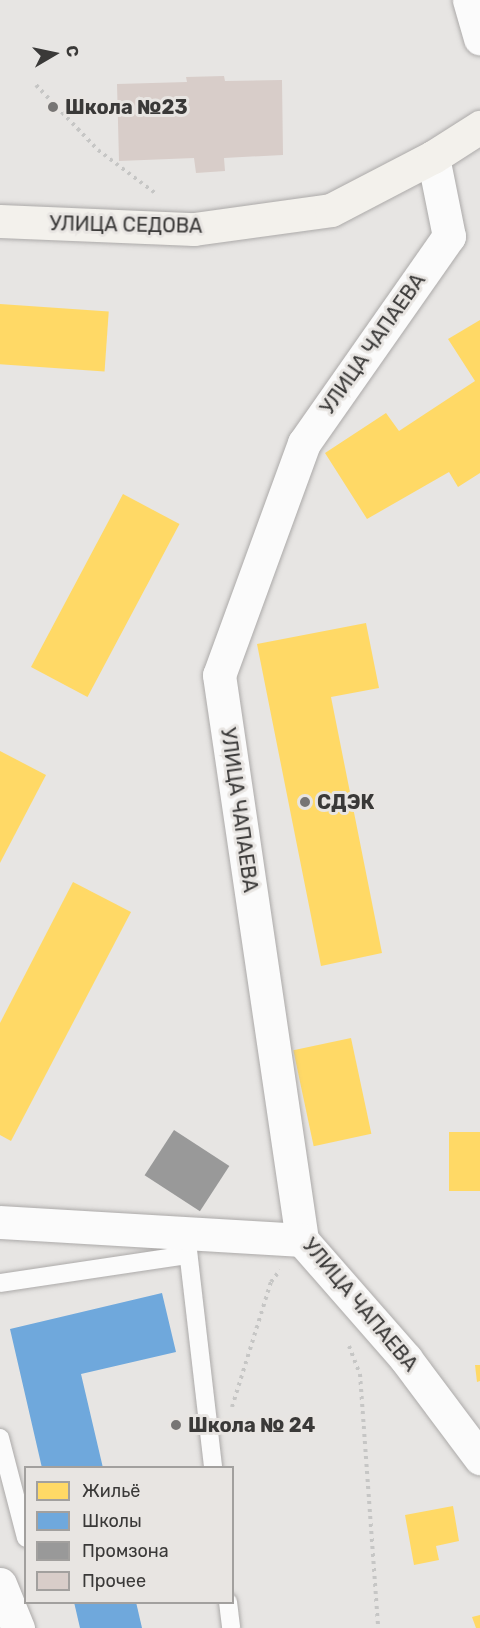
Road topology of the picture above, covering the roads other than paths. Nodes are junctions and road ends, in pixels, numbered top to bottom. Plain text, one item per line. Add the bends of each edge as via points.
1 (469, 0) edge
2 (480, 38) edge
3 (480, 127) edge
4 (433, 157) junction
5 (0, 221) edge
6 (0, 1222) edge
7 (302, 1240) junction
8 (187, 1244) junction
9 (0, 1283) edge
10 (0, 1438) edge
11 (480, 1458) edge
12 (213, 1466) edge
13 (24, 1530) edge
14 (0, 1584) edge
15 (228, 1604) edge
16 (18, 1628) edge
17 (231, 1628) edge

1 - 2 street
3 - 4 street, УЛИЦА СЕДОВА
4 - 5 street, УЛИЦА СЕДОВА via 331,210 252,222 194,230
4 - 7 street, УЛИЦА ЧАПАЕВА via 449,236 304,443 219,675
6 - 8 street
7 - 8 street
7 - 11 street, УЛИЦА ЧАПАЕВА via 406,1359
8 - 9 lane
8 - 12 lane
10 - 13 lane
14 - 16 street
15 - 17 lane

